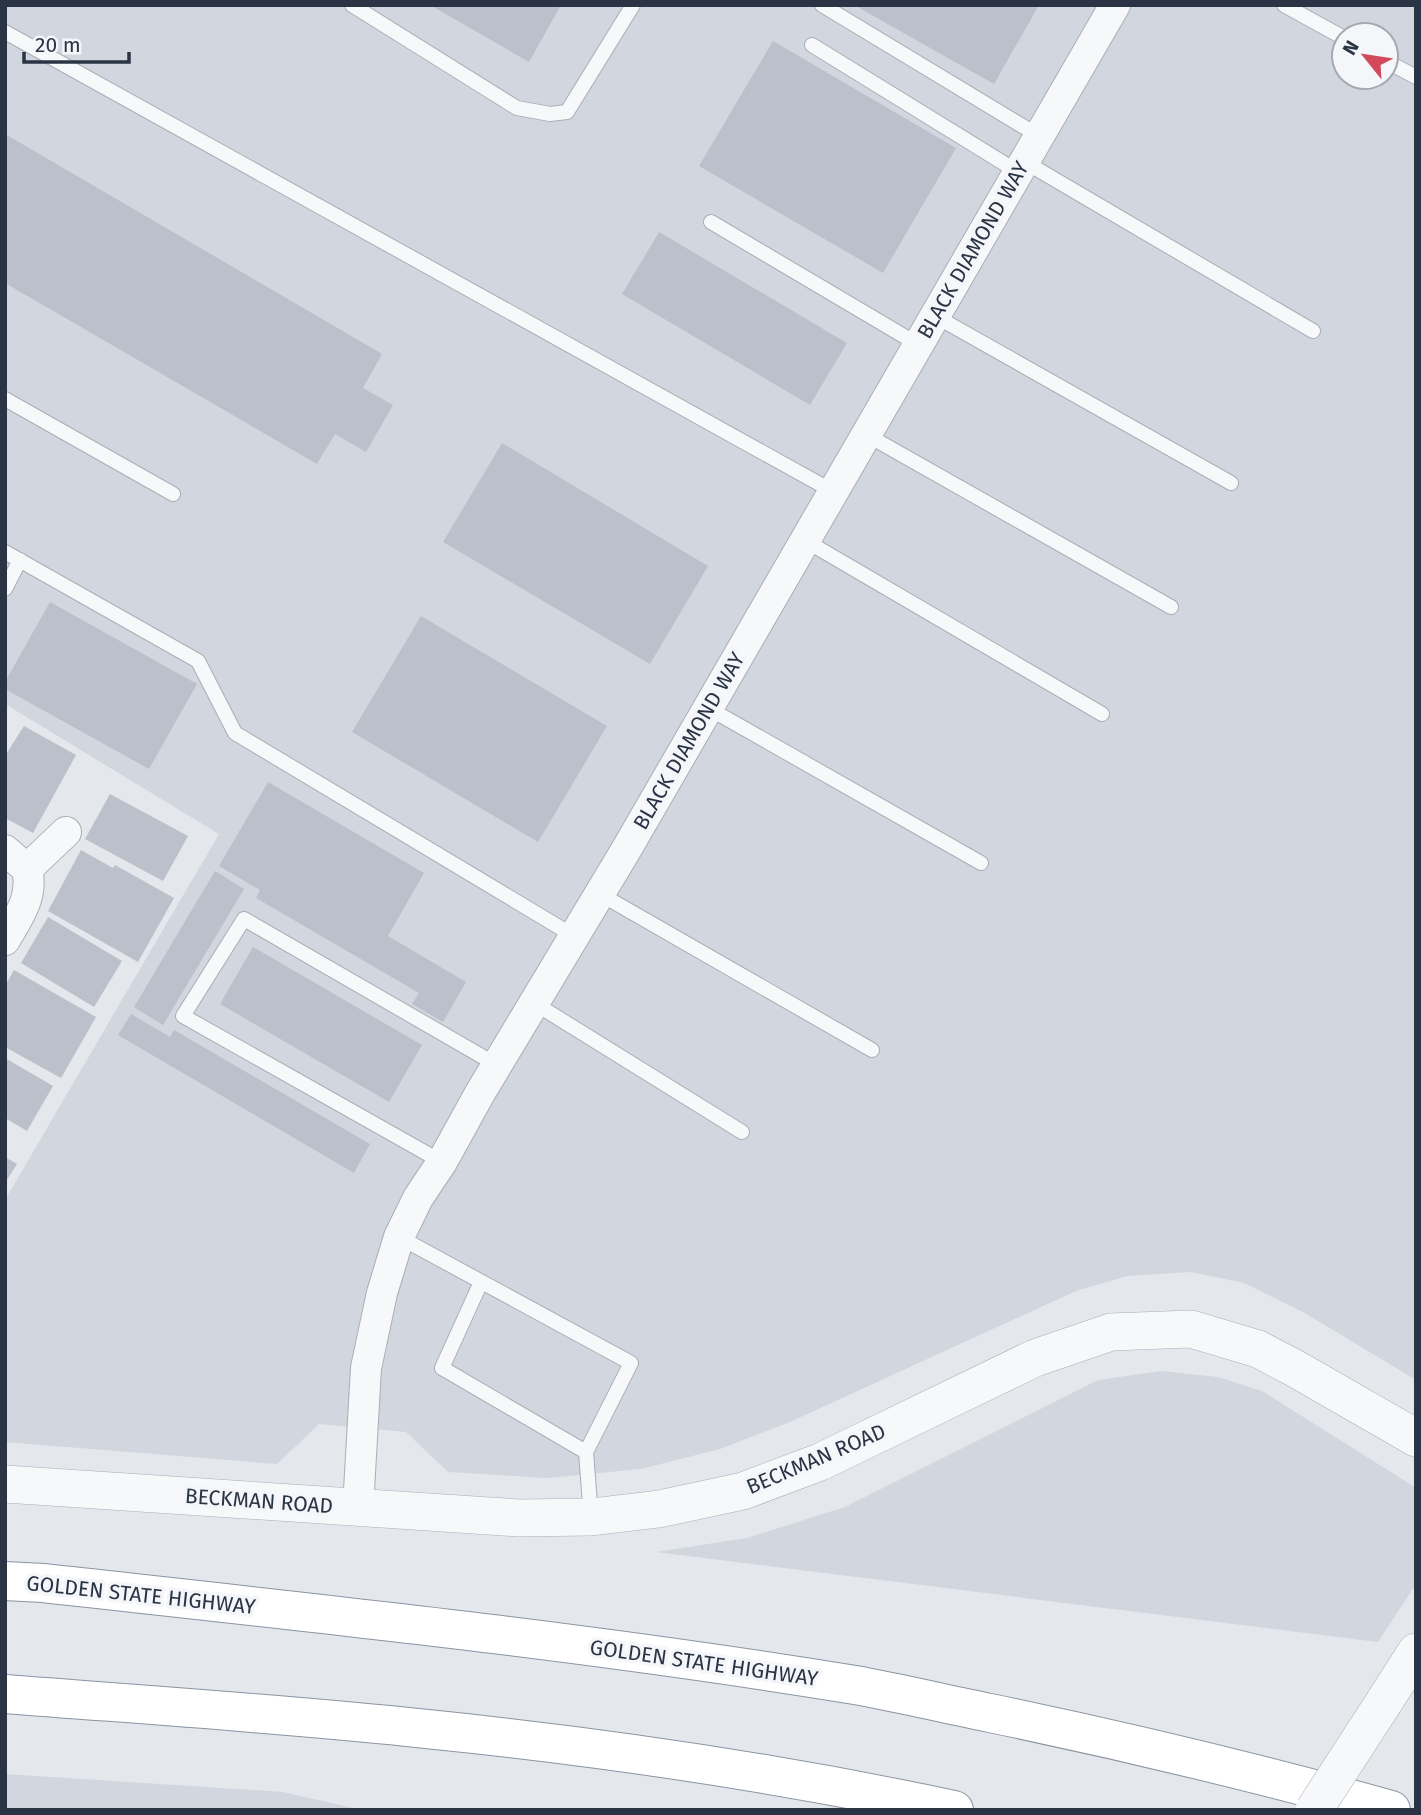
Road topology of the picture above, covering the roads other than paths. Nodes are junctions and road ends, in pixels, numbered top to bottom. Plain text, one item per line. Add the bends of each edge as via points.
1 (352, 5) edge
2 (633, 5) edge
3 (822, 5) edge
4 (1115, 5) edge
5 (1284, 5) edge
6 (1330, 30) edge
7 (5, 32) edge
8 (812, 45) dead end
9 (1400, 68) edge
10 (1416, 77) edge
11 (1027, 157) junction
12 (712, 222) dead end
13 (935, 316) junction
14 (1313, 331) dead end
15 (919, 345) junction
16 (5, 399) edge
17 (867, 435) junction
18 (1231, 483) dead end
19 (834, 492) junction
20 (173, 494) dead end
21 (806, 541) junction
22 (5, 552) edge
23 (20, 560) junction
24 (5, 589) edge
25 (1171, 607) dead end
26 (708, 708) junction
27 (1102, 714) dead end
28 (66, 832) dead end
29 (16, 860) edge
30 (981, 863) dead end
31 (600, 894) junction
32 (574, 936) junction
33 (5, 940) edge
34 (534, 1003) junction
35 (872, 1050) dead end
36 (497, 1065) junction
37 (742, 1132) dead end
38 (442, 1162) junction
39 (399, 1237) junction
40 (481, 1282) junction
41 (1416, 1438) edge
42 (586, 1451) junction
43 (5, 1484) edge
44 (358, 1508) junction
45 (591, 1517) junction
46 (5, 1581) edge
47 (1416, 1652) edge
48 (5, 1694) edge
49 (954, 1810) edge
50 (1314, 1810) edge
51 (1391, 1810) edge

1 - 2 lane via 517,108 550,114 567,112
3 - 11 lane
4 - 11 street, BLACK DIAMOND WAY
5 - 6 lane
7 - 19 lane
8 - 11 lane
9 - 10 lane
11 - 13 street, BLACK DIAMOND WAY
11 - 14 lane
12 - 15 lane
13 - 15 street, BLACK DIAMOND WAY
13 - 18 lane
15 - 17 street, BLACK DIAMOND WAY
16 - 20 lane
17 - 19 street, BLACK DIAMOND WAY
17 - 25 lane
19 - 21 street, BLACK DIAMOND WAY
21 - 26 street, BLACK DIAMOND WAY
21 - 27 lane
22 - 23 lane
23 - 24 lane
23 - 32 lane via 198,660 235,733
26 - 30 lane
26 - 31 street, BLACK DIAMOND WAY
28 - 29 street
29 - 33 street via 29,879 27,902
31 - 32 street, BLACK DIAMOND WAY
31 - 35 lane
32 - 34 street, BLACK DIAMOND WAY
34 - 36 street, BLACK DIAMOND WAY
34 - 37 lane
36 - 38 street, BLACK DIAMOND WAY
36 - 38 lane via 244,919 183,1016
38 - 39 street, BLACK DIAMOND WAY
39 - 40 lane
39 - 44 street, BLACK DIAMOND WAY via 366,1368
40 - 42 lane via 442,1368
40 - 42 lane via 631,1363
41 - 45 street, BECKMAN ROAD via 1258,1349 1191,1329 1111,1332 1035,1358 820,1462 743,1491 659,1509
42 - 45 lane
43 - 44 street, BECKMAN ROAD
44 - 45 street, BECKMAN ROAD via 519,1518
46 - 51 highway, GOLDEN STATE HIGHWAY via 509,1636 859,1686 1120,1740
47 - 50 street, bridge
48 - 49 highway via 426,1728 571,1745 846,1787

